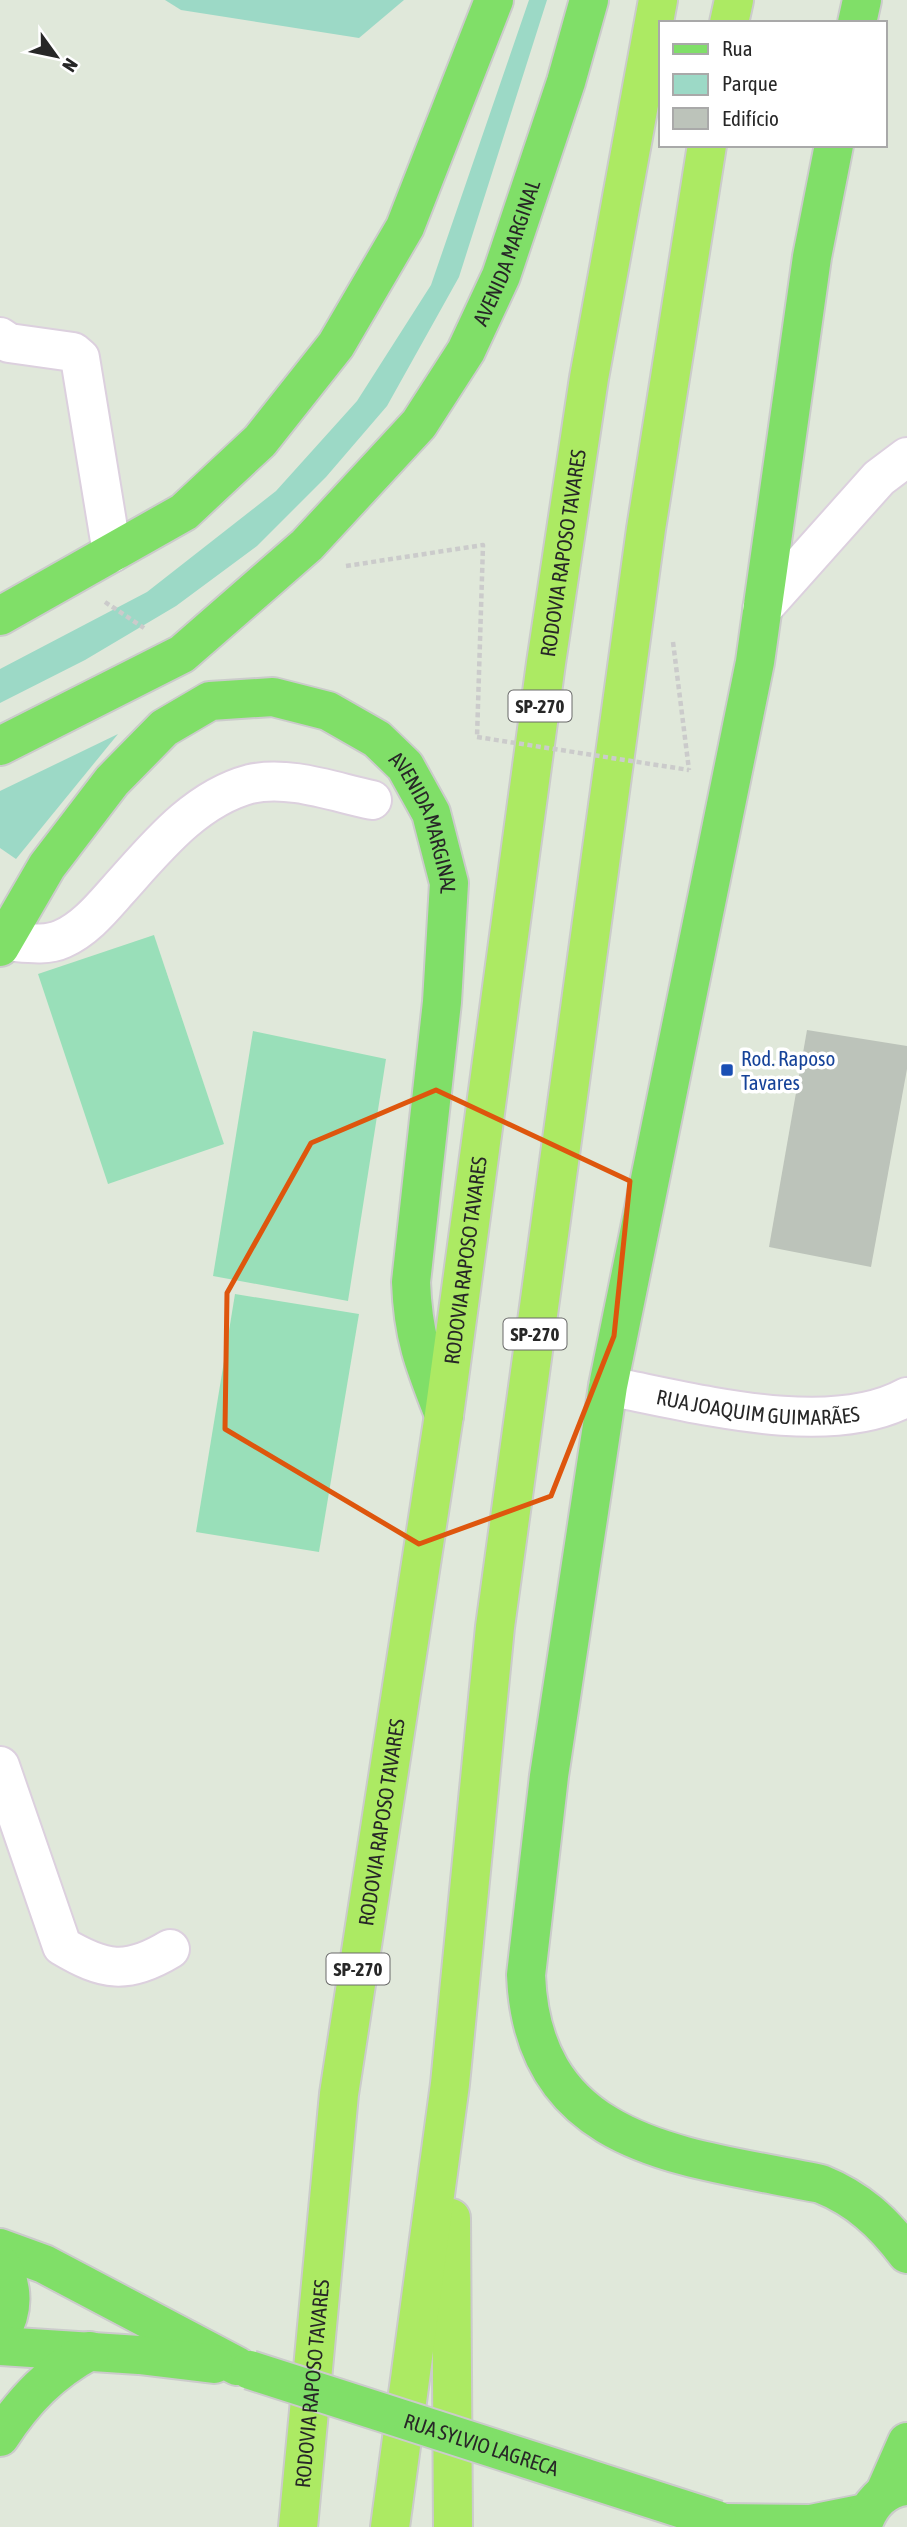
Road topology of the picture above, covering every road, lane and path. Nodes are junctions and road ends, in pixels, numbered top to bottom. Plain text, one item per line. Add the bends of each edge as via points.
1 (494, 0) edge
2 (589, 0) edge
3 (658, 0) edge
4 (734, 0) edge
5 (862, 0) edge
6 (729, 21) edge
7 (857, 21) edge
8 (707, 147) edge
9 (834, 147) edge
10 (0, 337) edge
11 (907, 457) edge
12 (111, 553) junction
13 (338, 572) dead end
14 (68, 577) junction
15 (762, 609) junction
16 (0, 616) edge
17 (182, 654) junction
18 (0, 746) edge
19 (689, 770) dead end
20 (372, 800) dead end
21 (2, 944) edge
22 (608, 1386) junction
23 (907, 1397) edge
24 (444, 1415) junction
25 (0, 1766) edge
26 (170, 1949) dead end
27 (450, 2084) junction
28 (0, 2232) edge
29 (0, 2248) edge
30 (907, 2254) edge
31 (44, 2263) junction
32 (0, 2264) edge
33 (0, 2334) edge
34 (0, 2346) edge
35 (90, 2351) junction
36 (243, 2368) junction
37 (0, 2437) edge
38 (907, 2442) edge
39 (880, 2504) edge
40 (726, 2523) edge
41 (298, 2527) edge
42 (390, 2527) edge
43 (453, 2527) edge

1 - 12 main road via 405,227 336,345 260,441 184,512
2 - 17 main road, AVENIDA MARGINAL via 501,276 466,351 419,424 307,545
3 - 24 highway, RODOVIA RAPOSO TAVARES / SP-270 via 587,392 546,663
4 - 6 highway
5 - 7 main road
8 - 27 highway, SP-270 via 646,529 497,1613
9 - 15 main road via 810,270
10 - 12 street via 73,352 80,358
11 - 15 street via 879,478
12 - 14 main road
13 - 19 path, bridge via 349,564 483,545 477,737
14 - 16 main road
14 - 17 path
15 - 22 main road
17 - 18 main road, AVENIDA MARGINAL
20 - 21 street via 289,782 252,784 229,792 183,821 94,917 62,939
21 - 24 main road, AVENIDA MARGINAL via 47,866 112,781 163,728 210,701 273,697 328,711 377,739 405,766 431,813 449,883 442,1002 411,1282 413,1325
22 - 23 street, RUA JOAQUIM GUIMARÃES via 766,1415 830,1416 891,1406
22 - 30 main road via 551,1764 526,1975 527,2003 544,2059 561,2086 589,2113 619,2132 658,2150 821,2183 846,2194 890,2231
24 - 41 highway, RODOVIA RAPOSO TAVARES / SP-270 via 339,2094
25 - 26 street via 62,1946 87,1961 117,1967 145,1964
27 - 42 highway, SP-270
27 - 43 highway
28 - 31 main road
29 - 31 main road, RUA SYLVIO LAGRECA
31 - 36 main road, RUA SYLVIO LAGRECA
32 - 33 main road via 12,2299
34 - 35 main road, RUA SYLVIO LAGRECA
35 - 36 main road, RUA SYLVIO LAGRECA
35 - 37 main road via 35,2390
36 - 40 main road, RUA SYLVIO LAGRECA, bridge
38 - 39 main road
39 - 40 main road, RUA SYLVIO LAGRECA via 811,2524

